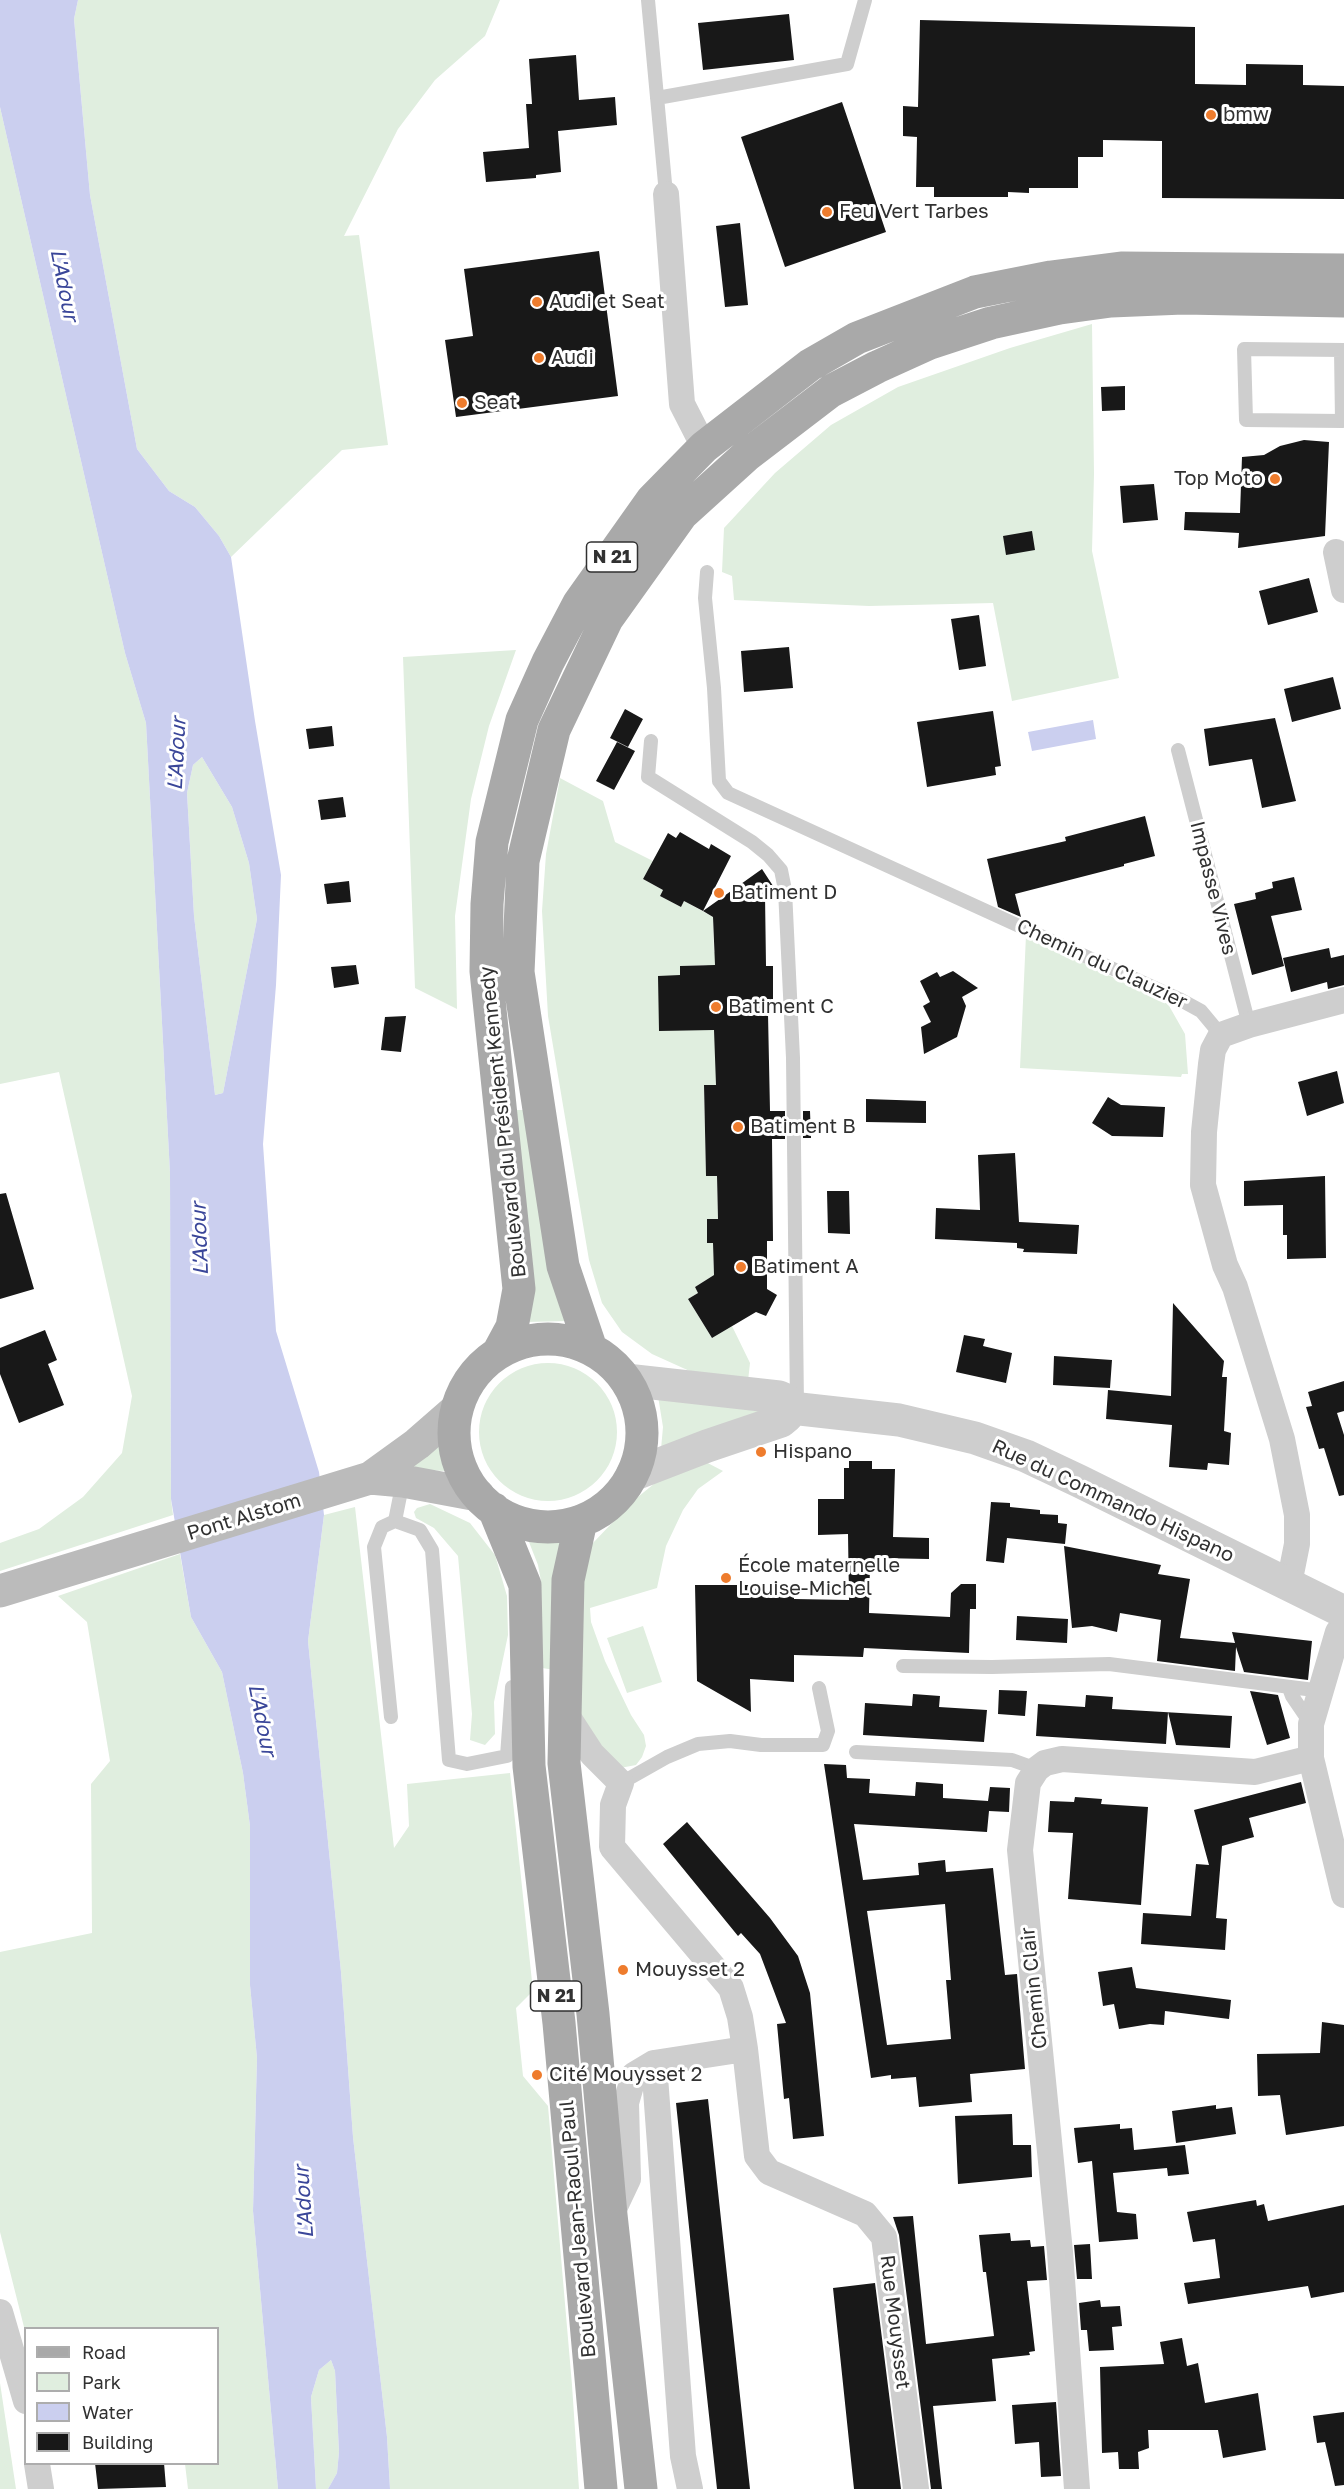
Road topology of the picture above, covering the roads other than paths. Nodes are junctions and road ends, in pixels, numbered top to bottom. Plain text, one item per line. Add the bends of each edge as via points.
1 (648, 0) edge
2 (865, 0) edge
3 (657, 98) junction
4 (666, 194) joint
5 (1344, 270) edge
6 (1344, 301) edge
7 (1342, 350) edge
8 (704, 447) junction
9 (1336, 552) dead end
10 (707, 572) dead end
11 (1344, 590) edge
12 (651, 741) dead end
13 (1178, 750) dead end
14 (1344, 1000) edge
15 (1249, 1025) junction
16 (1221, 1035) junction
17 (591, 1349) junction
18 (498, 1353) junction
19 (626, 1380) junction
20 (794, 1408) junction
21 (456, 1410) junction
22 (632, 1475) junction
23 (363, 1480) junction
24 (403, 1481) junction
25 (486, 1502) junction
26 (395, 1521) junction
27 (581, 1521) junction
28 (1289, 1584) junction
29 (0, 1592) edge
30 (1344, 1612) edge
31 (1344, 1626) edge
32 (526, 1644) junction
33 (903, 1666) dead end
34 (819, 1688) dead end
35 (1289, 1688) junction
36 (1322, 1690) junction
37 (566, 1714) junction
38 (391, 1717) dead end
39 (1311, 1724) junction
40 (856, 1752) dead end
41 (1311, 1758) junction
42 (1037, 1769) junction
43 (621, 1783) junction
44 (1344, 1895) edge
45 (745, 2049) junction
46 (654, 2063) junction
47 (611, 2215) junction
48 (0, 2312) edge
49 (24, 2394) edge
50 (37, 2465) edge
51 (41, 2489) edge
52 (601, 2489) edge
53 (641, 2489) edge
54 (690, 2489) edge
55 (916, 2489) edge
56 (1077, 2489) edge

1 - 3 lane
2 - 3 lane via 846,63
3 - 4 lane
4 - 8 street via 682,404
5 - 8 main road, Boulevard du Président Kennedy / N 21 via 1121,268 975,292 857,338 810,365
6 - 17 main road, Boulevard du Président Kennedy / N 21 via 1112,301 991,323 930,343 831,391 746,456 682,514 607,619 554,730 523,861 518,972 563,1266
7 - 7 lane via 1244,349 1246,420 1342,421
8 - 18 main road, Boulevard du Président Kennedy / N 21 via 652,500 579,603 522,720 492,842 486,970 519,1289 512,1326
9 - 11 street
10 - 16 lane, Chemin du Clauzier via 705,598 719,781 728,793 1179,999 1201,1011
12 - 20 lane via 648,777 752,842 781,870 793,1058
13 - 15 lane, Impasse Vives
14 - 15 street
15 - 16 street
16 - 28 street via 1211,1064 1203,1185 1282,1439 1297,1515 1297,1544
17 - 18 main road via 560,1339 528,1341
17 - 19 main road
18 - 21 main road via 465,1387
19 - 20 street, Rue du Commando Hispano via 779,1397
19 - 22 main road via 637,1402 642,1426 640,1451
20 - 22 street via 781,1421
20 - 28 street, Rue du Commando Hispano via 899,1420 975,1438 1026,1456
21 - 23 main road via 417,1444
21 - 25 main road via 454,1440 461,1469
22 - 27 main road via 602,1510
23 - 24 main road
23 - 29 main road, Pont Alstom
24 - 25 main road
24 - 26 lane
25 - 27 main road via 521,1523 551,1527
25 - 32 main road, Boulevard Jean-Raoul Paul / N 21 via 525,1585
26 - 32 lane via 420,1530 432,1550 449,1760 467,1764 507,1756 513,1671
26 - 38 lane via 382,1527 374,1548
27 - 37 main road, Boulevard Jean-Raoul Paul / N 21 via 568,1580
28 - 30 street, Rue du Commando Hispano
31 - 36 street via 1338,1632
32 - 52 main road, Boulevard Jean-Raoul Paul / N 21 via 529,1766 559,2023
33 - 35 lane via 1108,1664
34 - 43 lane via 828,1731 823,1745 761,1746 730,1741 698,1744
35 - 36 lane
35 - 39 lane
36 - 39 street
37 - 43 street via 592,1754
37 - 47 main road, Boulevard Jean-Raoul Paul / N 21 via 564,1762
39 - 41 street
40 - 42 lane via 1012,1760
41 - 42 street via 1255,1772 1062,1759
41 - 44 street
42 - 56 street, Chemin Clair via 1028,1783 1020,1850 1060,2252
43 - 45 street, Rue Mouysset via 613,1805 612,1847 731,1988
45 - 46 street
45 - 55 street, Rue Mouysset via 757,2156 769,2172 865,2214 884,2237
46 - 47 street via 634,2075 631,2084 626,2103 628,2179
46 - 54 street via 683,2456
47 - 53 main road, Boulevard Jean-Raoul Paul / N 21
48 - 49 street
50 - 51 street

